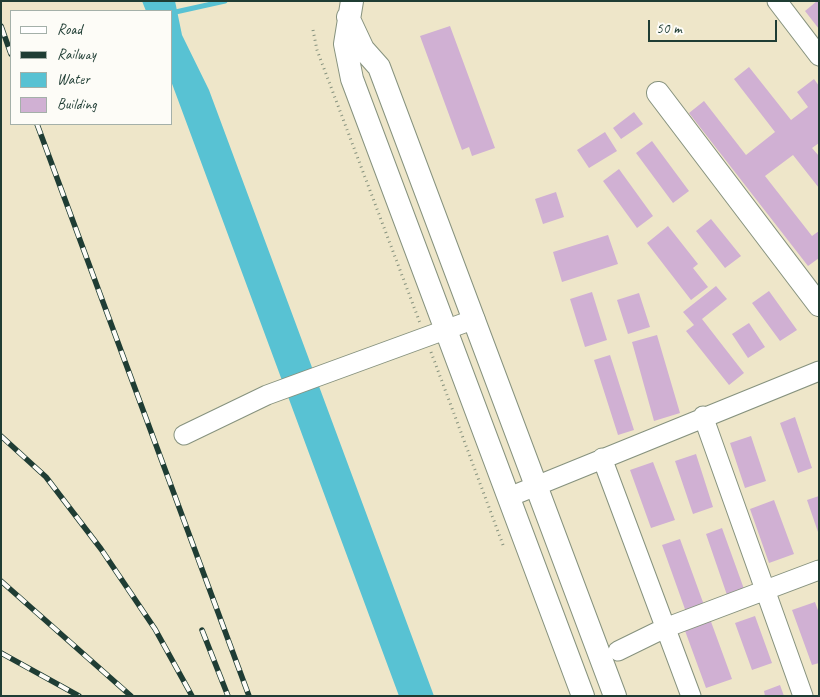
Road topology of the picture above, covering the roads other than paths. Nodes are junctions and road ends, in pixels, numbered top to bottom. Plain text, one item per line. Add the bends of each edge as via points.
1 (779, 2) edge
2 (350, 9) edge
3 (819, 56) edge
4 (658, 93) dead end
5 (819, 305) edge
6 (474, 319) junction
7 (435, 334) junction
8 (819, 371) edge
9 (703, 416) junction
10 (184, 435) dead end
11 (602, 458) junction
12 (536, 486) junction
13 (508, 496) junction
14 (819, 570) edge
15 (766, 590) junction
16 (665, 628) junction
17 (618, 651) dead end
18 (583, 696) edge
19 (616, 696) edge
20 (691, 696) edge
21 (803, 696) edge

1 - 3 street
2 - 6 street via 363,49 379,67
2 - 7 street via 345,44 352,79
4 - 5 street
6 - 7 street
6 - 12 street
7 - 10 street via 267,394
7 - 13 street
8 - 9 street
9 - 11 street
9 - 15 street
11 - 12 street
11 - 16 street
12 - 13 street
12 - 19 street
13 - 18 street
14 - 15 street
15 - 16 street
15 - 21 street
16 - 17 street
16 - 20 street

